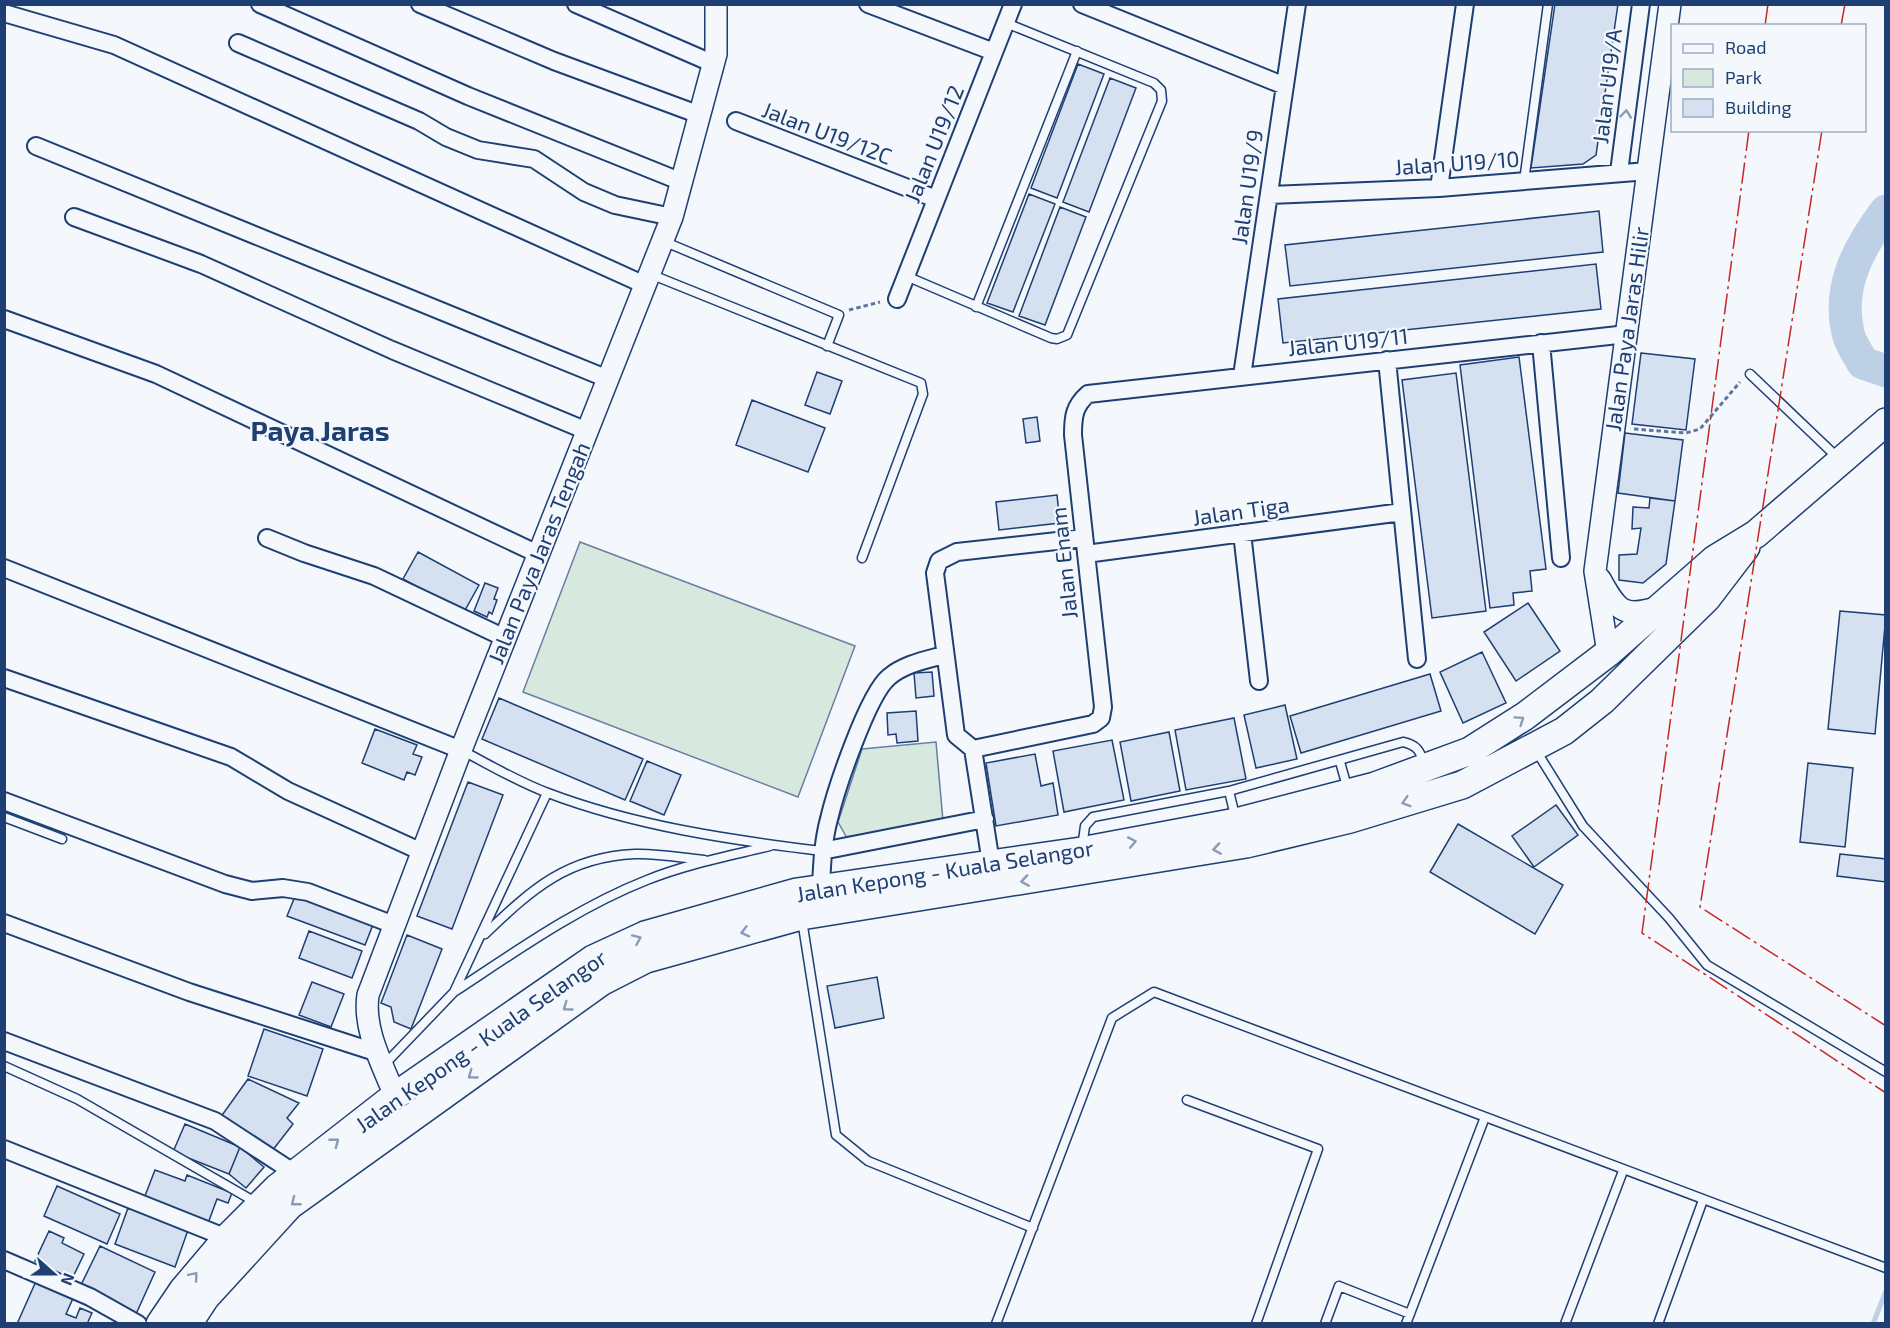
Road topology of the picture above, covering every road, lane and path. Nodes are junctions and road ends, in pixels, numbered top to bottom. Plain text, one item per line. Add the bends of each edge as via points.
1 (261, 4) edge
2 (420, 4) edge
3 (576, 4) edge
4 (716, 4) edge
5 (868, 4) edge
6 (1013, 4) edge
7 (1082, 4) edge
8 (1297, 4) edge
9 (1465, 4) edge
10 (1548, 4) edge
11 (1641, 4) edge
12 (1670, 4) edge
13 (4, 13) edge
14 (1006, 23) junction
15 (238, 43) dead end
16 (1077, 51) junction
17 (994, 52) junction
18 (714, 64) junction
19 (1285, 86) junction
20 (700, 115) junction
21 (736, 121) dead end
22 (36, 146) dead end
23 (1648, 171) junction
24 (1619, 172) junction
25 (1524, 181) junction
26 (682, 182) junction
27 (1439, 188) junction
28 (1269, 195) junction
29 (936, 199) junction
30 (74, 217) dead end
31 (672, 217) junction
32 (663, 241) junction
33 (906, 276) junction
34 (647, 279) junction
35 (897, 299) joint
36 (976, 307) junction
37 (839, 315) junction
38 (4, 319) edge
39 (1626, 334) junction
40 (1541, 343) junction
41 (827, 346) junction
42 (1387, 360) junction
43 (1750, 374) joint
44 (1242, 376) junction
45 (608, 379) junction
46 (1078, 402) joint
47 (1886, 422) edge
48 (1614, 428) junction
49 (587, 431) junction
50 (1841, 461) junction
51 (1402, 512) junction
52 (1242, 533) junction
53 (1756, 534) junction
54 (267, 538) dead end
55 (1085, 546) junction
56 (538, 554) junction
57 (862, 558) dead end
58 (1561, 558) dead end
59 (4, 568) edge
60 (1595, 571) junction
61 (1707, 598) junction
62 (1664, 605) junction
63 (505, 638) junction
64 (1608, 653) junction
65 (944, 655) junction
66 (1417, 659) dead end
67 (4, 678) edge
68 (1259, 681) dead end
69 (1535, 748) junction
70 (973, 749) junction
71 (461, 750) junction
72 (1340, 762) junction
73 (1426, 767) junction
74 (1462, 785) junction
75 (1229, 791) junction
76 (547, 793) junction
77 (1349, 793) junction
78 (4, 801) edge
79 (4, 818) edge
80 (985, 819) junction
81 (1236, 822) junction
82 (62, 839) dead end
83 (774, 846) junction
84 (822, 851) junction
85 (1081, 851) junction
86 (422, 852) junction
87 (708, 861) junction
88 (991, 862) junction
89 (804, 901) junction
90 (4, 923) edge
91 (394, 925) junction
92 (481, 938) junction
93 (454, 992) junction
94 (4, 1041) edge
95 (381, 1059) junction
96 (4, 1066) edge
97 (1886, 1072) edge
98 (394, 1096) junction
99 (1187, 1100) dead end
100 (1485, 1117) junction
101 (4, 1149) edge
102 (1623, 1171) junction
103 (296, 1174) junction
104 (1703, 1200) junction
105 (260, 1205) junction
106 (1034, 1228) junction
107 (227, 1238) junction
108 (4, 1260) edge
109 (1886, 1268) edge
110 (1410, 1314) junction
111 (138, 1323) edge
112 (160, 1323) edge
113 (188, 1323) edge
114 (996, 1323) edge
115 (1256, 1323) edge
116 (1325, 1323) edge
117 (1406, 1323) edge
118 (1565, 1323) edge
119 (1658, 1323) edge

1 - 26 street via 468,96
2 - 20 street via 554,61
3 - 18 street
4 - 18 street, Jalan Paya Jaras Tengah
5 - 17 street
6 - 14 street, Jalan U19/12
7 - 19 street
8 - 19 street, Jalan U19/9
9 - 27 street
10 - 25 lane
24 -> 11 street, Jalan U19/A
12 - 23 street, Jalan Paya Jaras Hilir
13 - 34 street via 114,45
14 - 16 lane
14 - 17 street, Jalan U19/12
15 - 31 street via 478,150 534,159 584,192 615,205
16 - 36 lane
16 - 36 lane via 1154,83 1161,90 1162,100 1066,335 1052,338
17 - 29 street, Jalan U19/12
18 - 20 street, Jalan Paya Jaras Tengah
19 - 28 street, Jalan U19/9
20 - 26 street, Jalan Paya Jaras Tengah
21 - 29 street, Jalan U19/12C
22 - 45 street
23 - 24 street, Jalan U19/10
23 - 39 street, Jalan Paya Jaras Hilir
24 - 25 street, Jalan U19/10
25 - 27 street, Jalan U19/10
26 - 31 street, Jalan Paya Jaras Tengah
27 - 28 street, Jalan U19/10
28 - 44 street, Jalan U19/9
29 - 33 street, Jalan U19/12
30 - 49 street via 201,264 392,350
31 - 32 street, Jalan Paya Jaras Tengah
32 - 34 street, Jalan Paya Jaras Tengah
32 - 37 lane
33 - 35 street, Jalan U19/12
33 - 36 lane
34 - 41 lane
34 - 45 street, Jalan Paya Jaras Tengah
35 - 37 path via 855,307
37 - 41 lane
38 - 56 street via 156,374
39 - 40 street, Jalan U19/11
39 - 48 street, Jalan Paya Jaras Hilir
40 - 42 street, Jalan U19/11
40 - 58 street
41 - 57 lane via 917,380 924,390
42 - 44 street, Jalan U19/11
42 - 51 street
43 - 48 path via 1700,429 1686,433
43 - 50 lane
44 - 46 street, Jalan U19/11 via 1099,392
45 - 49 street, Jalan Paya Jaras Tengah
46 - 55 street, Jalan Enam via 1073,435
47 - 50 highway, Jalan Kepong - Kuala Selangor
48 - 60 street, Jalan Paya Jaras Hilir
49 - 56 street, Jalan Paya Jaras Tengah
50 - 53 highway, Jalan Kepong - Kuala Selangor
51 - 52 street, Jalan Tiga
51 - 66 street
52 - 55 street, Jalan Tiga
52 - 68 street
53 - 61 highway, Jalan Kepong - Kuala Selangor
53 - 62 highway, Jalan Kepong - Kuala Selangor via 1715,559
54 - 63 street via 374,576
55 - 65 street, Jalan Tiga via 957,552 939,561 934,585
55 - 70 street, Jalan Enam via 1103,707 1101,718 1093,724
56 - 63 street, Jalan Paya Jaras Tengah
59 - 71 street
60 - 62 street via 1621,609 1637,614
60 - 64 street, Jalan Paya Jaras Hilir
61 - 64 highway via 1693,605 1644,648 1625,656
61 - 69 highway, Jalan Kepong - Kuala Selangor via 1602,701
62 - 64 highway, Jalan Kepong - Kuala Selangor
63 - 71 street, Jalan Paya Jaras Tengah
73 -> 64 highway, Jalan Kepong - Kuala Selangor via 1493,739
64 - 74 highway via 1601,681 1576,706
65 - 70 street via 956,735
65 - 84 street via 890,675 871,700 829,817
67 - 86 street via 231,757 288,791
69 - 74 highway, Jalan Kepong - Kuala Selangor
69 - 97 lane via 1583,826 1707,965
70 - 80 street
71 - 76 lane
71 - 86 street, Jalan Paya Jaras Tengah
72 - 73 lane via 1404,742 1420,751
72 - 75 lane
72 - 77 lane
73 - 77 highway, Jalan Kepong - Kuala Selangor
74 -> 89 highway, Jalan Kepong - Kuala Selangor via 1350,819 1246,844
75 - 81 lane
75 - 85 lane via 1093,817 1085,826
76 - 83 lane via 646,822
76 - 92 lane
77 - 81 highway, Jalan Kepong - Kuala Selangor
78 - 91 street via 225,884 252,891 283,888 308,892
79 - 82 lane
80 - 84 street
80 - 88 street
85 -> 81 highway, Jalan Kepong - Kuala Selangor
83 - 84 lane
83 - 87 lane
84 - 89 street
85 - 88 highway, Jalan Kepong - Kuala Selangor
86 - 91 street, Jalan Paya Jaras Tengah
87 - 92 lane via 637,854 596,858 559,872 527,894
87 - 93 lane via 647,880 584,911
88 - 89 highway, Jalan Kepong - Kuala Selangor
98 -> 89 highway, Jalan Kepong - Kuala Selangor via 593,959 645,935
89 - 106 lane via 836,1135 868,1161
89 -> 113 highway, Jalan Kepong - Kuala Selangor via 646,959 601,982 290,1205 205,1298
90 - 95 street
91 - 95 street, Jalan Paya Jaras Tengah via 365,1012
92 - 93 lane
93 - 95 lane
94 - 103 street via 216,1121
95 - 98 street, Jalan Paya Jaras Tengah
96 - 105 lane via 77,1100
103 -> 98 highway, Jalan Kepong - Kuala Selangor
99 - 115 lane via 1318,1149
100 - 102 lane
100 - 106 lane via 1154,992 1112,1018
100 - 110 lane
101 - 107 street
102 - 104 lane
102 - 118 lane
103 - 105 highway, Jalan Kepong - Kuala Selangor
104 - 109 lane
104 - 119 lane
105 - 107 highway, Jalan Kepong - Kuala Selangor
106 - 114 lane
112 -> 107 highway, Jalan Kepong - Kuala Selangor
108 - 111 street via 90,1297
110 - 116 lane via 1339,1286
110 - 117 lane

